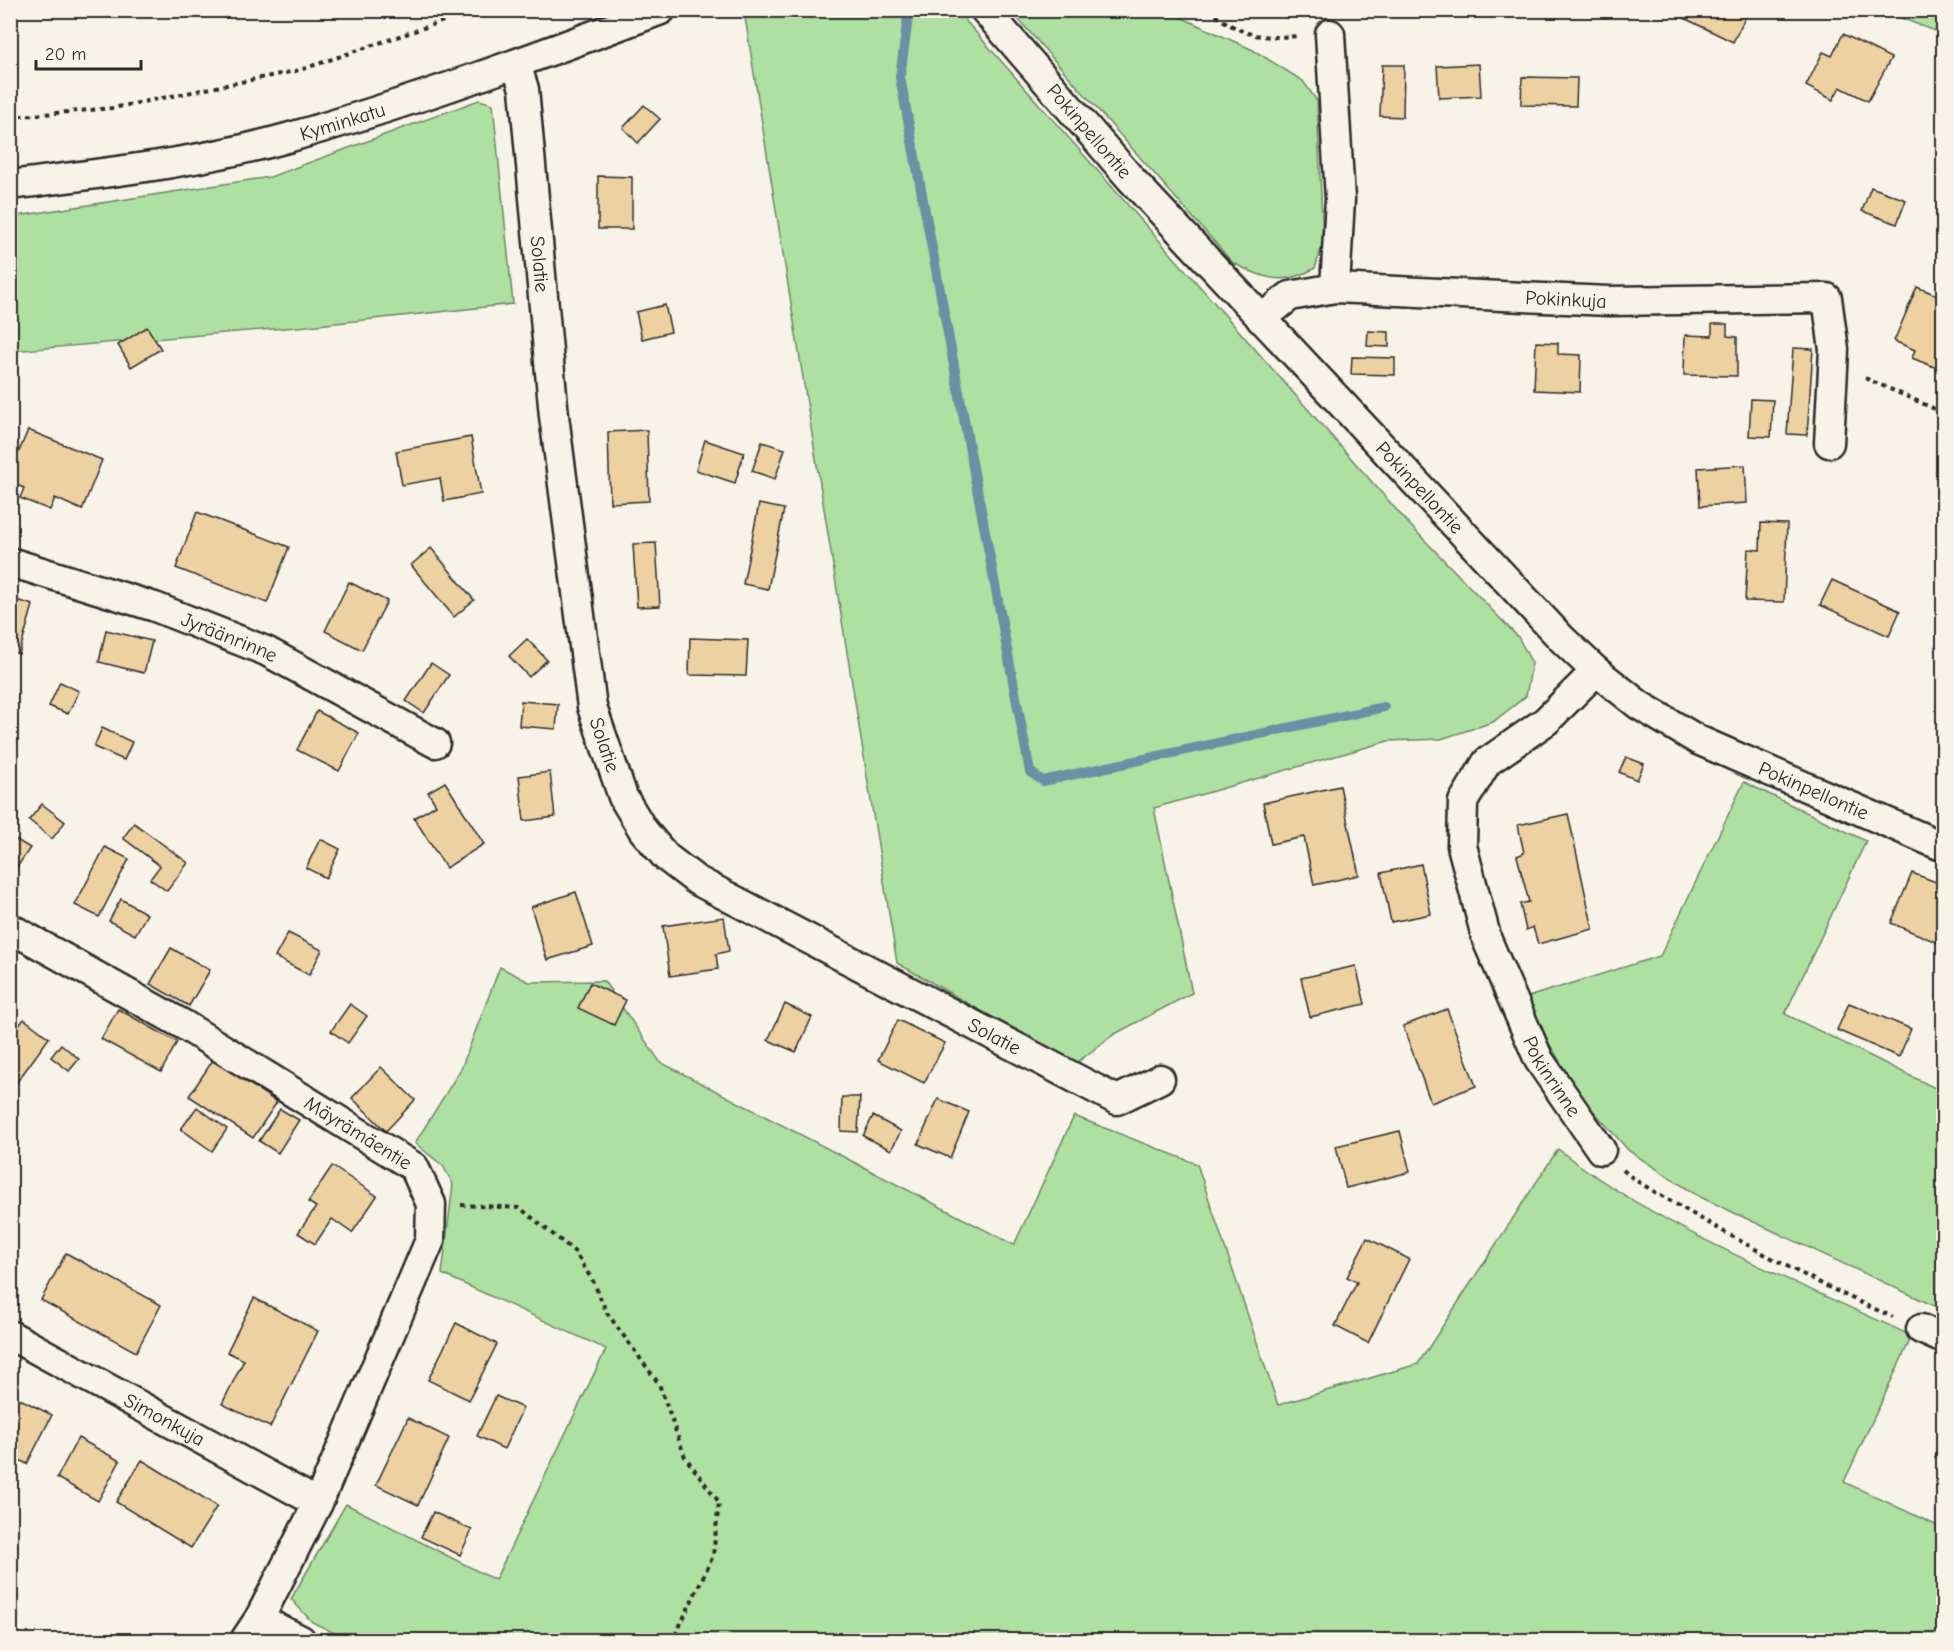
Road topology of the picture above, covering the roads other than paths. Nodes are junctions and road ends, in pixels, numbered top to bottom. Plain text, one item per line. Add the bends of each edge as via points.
1 (661, 10) edge
2 (985, 10) edge
3 (1330, 34) road end
4 (516, 64) junction
5 (10, 185) edge
6 (1335, 288) junction
7 (1261, 319) junction
8 (1829, 443) dead end
9 (10, 562) edge
10 (1596, 671) junction
11 (435, 742) dead end
12 (1944, 847) edge
13 (10, 928) edge
14 (1160, 1079) dead end
15 (1600, 1150) road end
16 (10, 1335) edge
17 (318, 1503) junction
18 (252, 1630) edge
19 (301, 1641) edge

1 - 4 street, Kyminkatu
2 - 7 street, Pokinpellontie via 1131,178
3 - 6 street via 1340,199
4 - 5 street, Kyminkatu via 286,138 149,167
4 - 14 street, Solatie via 524,89 554,416 592,707 623,797 643,830 666,857 696,880 1117,1100
6 - 7 street, Pokinkuja via 1290,296
6 - 8 street, Pokinkuja via 1608,301 1827,298 1834,350
7 - 10 street, Pokinpellontie
9 - 11 street, Jyräänrinne via 155,607 266,651
10 - 12 street, Pokinpellontie via 1639,705 1698,740
10 - 15 street, Pokinrinne via 1546,721 1487,762 1463,802 1462,846 1487,940 1539,1060
13 - 17 street, Mäyrämäentie via 184,1025 414,1167 431,1204 430,1240
16 - 17 street, Simonkuja
17 - 18 street, Mäyrämäentie
18 - 19 street

